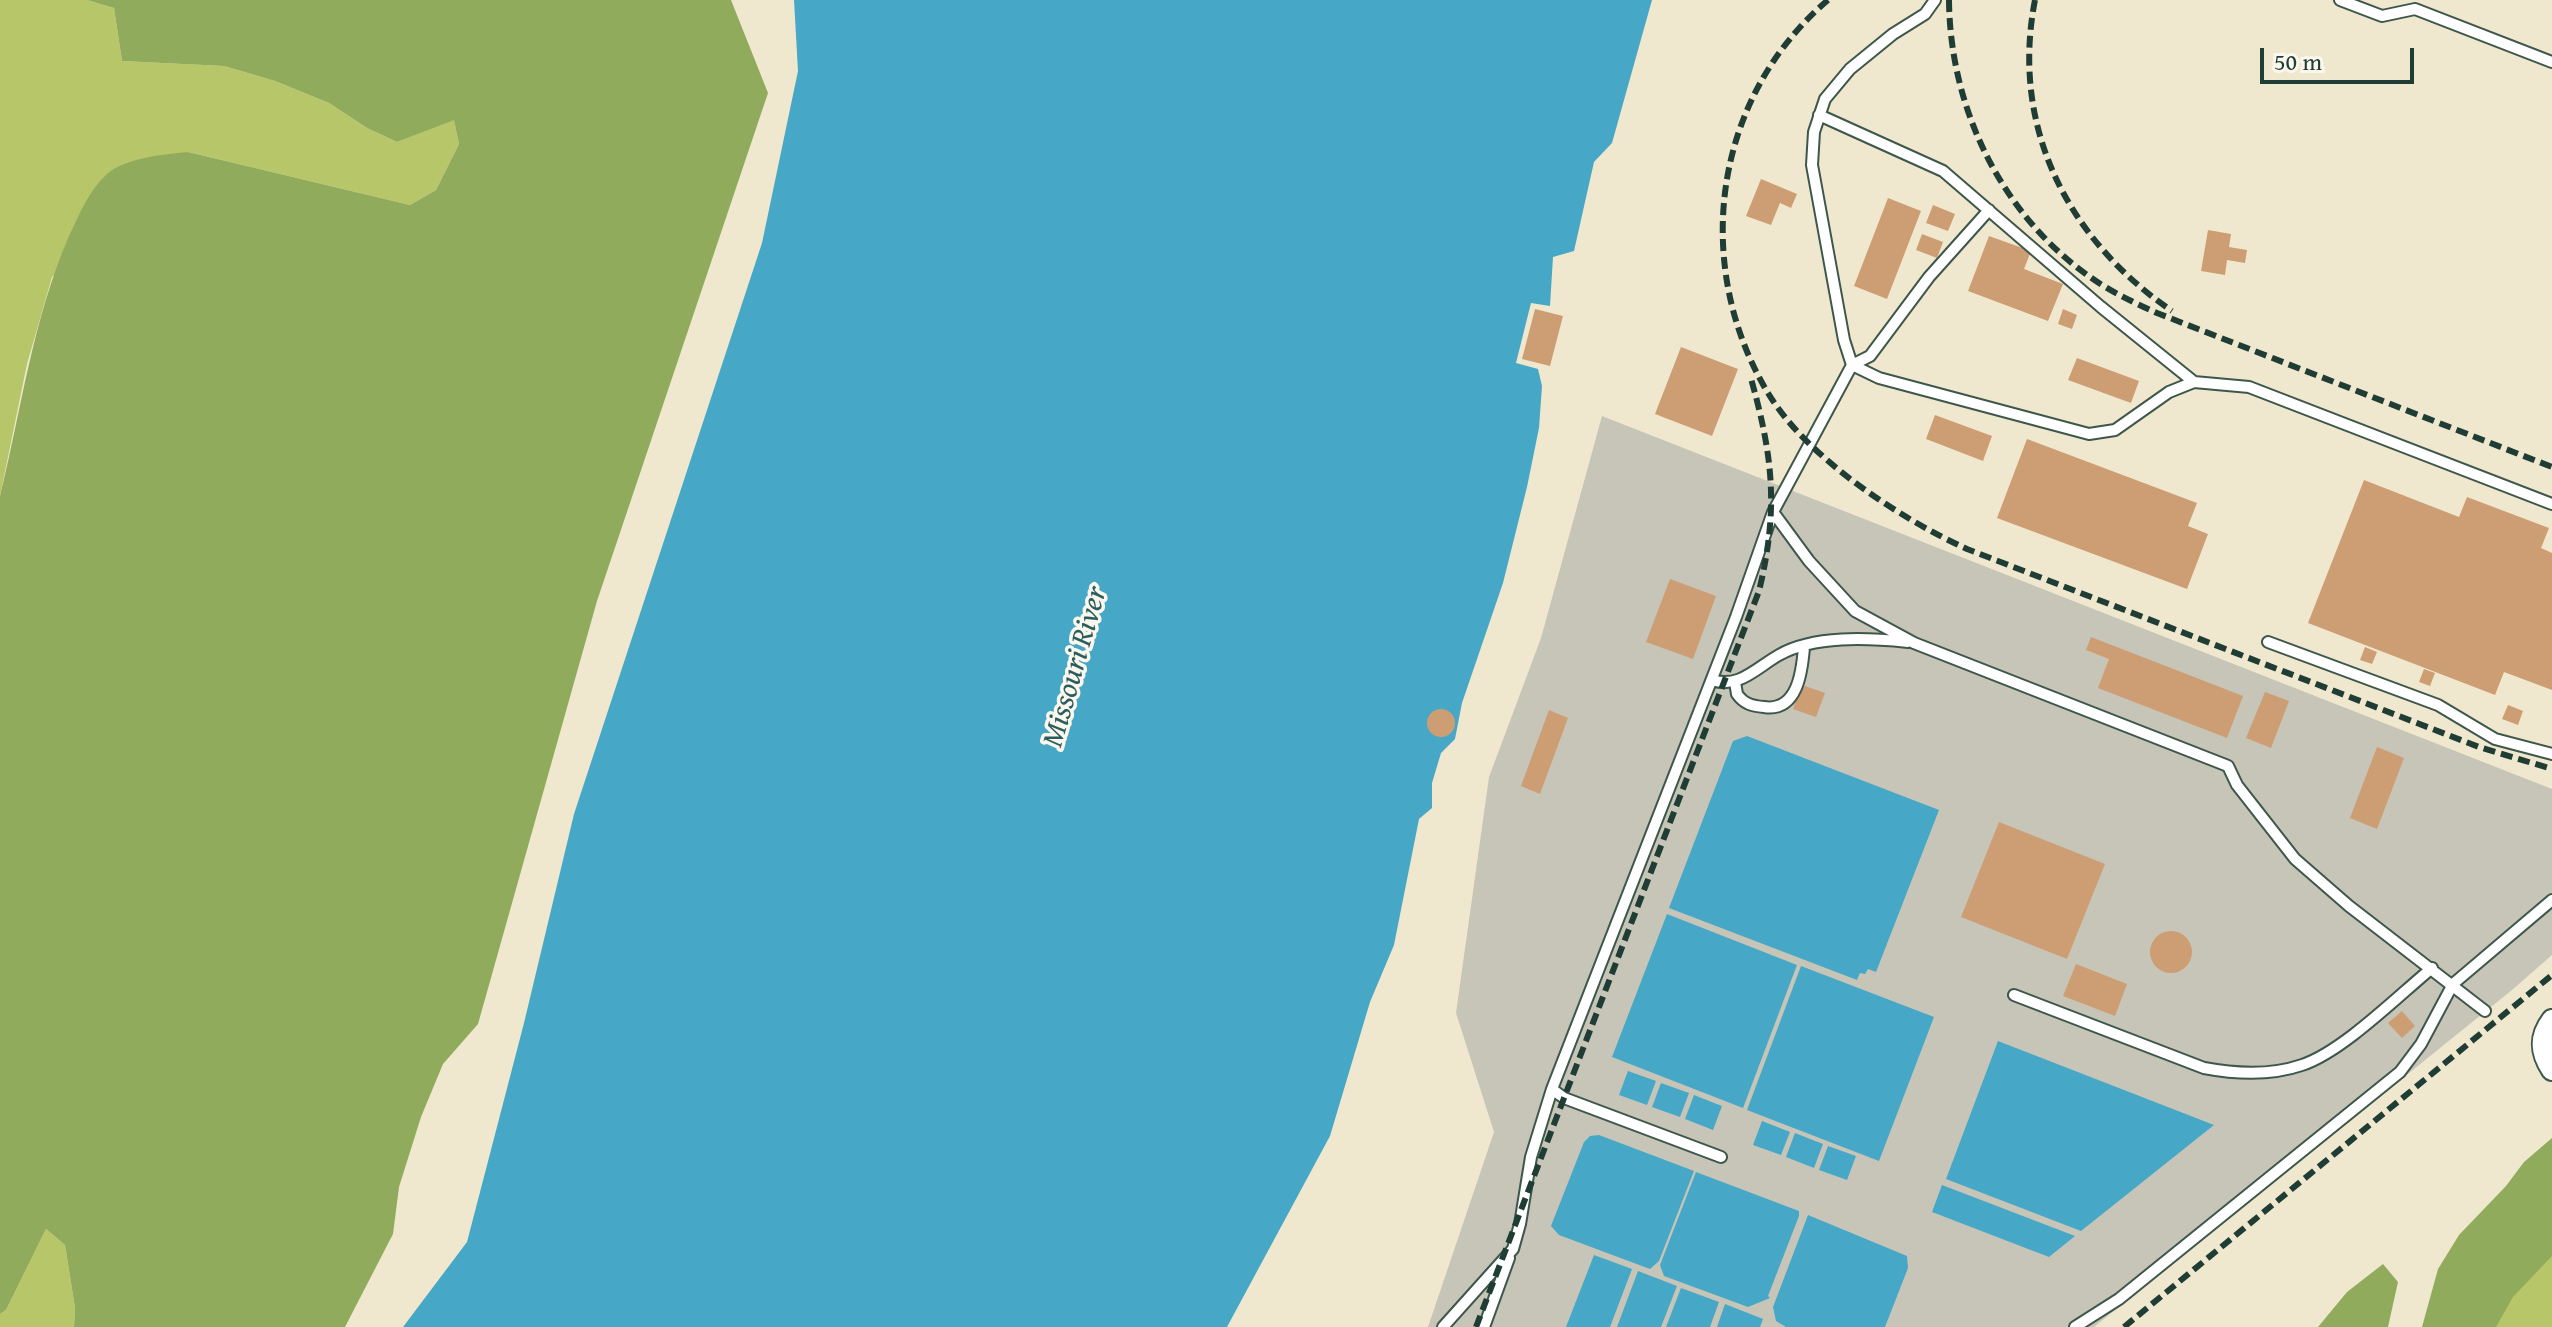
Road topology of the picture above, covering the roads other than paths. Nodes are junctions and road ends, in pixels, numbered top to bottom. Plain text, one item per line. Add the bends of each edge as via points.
1 (1935, 0) edge
2 (2340, 0) edge
3 (2552, 62) edge
4 (1819, 115) junction
5 (1989, 210) junction
6 (1852, 365) junction
7 (2194, 382) junction
8 (2552, 504) edge
9 (1773, 512) junction
10 (2268, 642) dead end
11 (1914, 643) junction
12 (1804, 647) junction
13 (1712, 680) junction
14 (1735, 682) junction
15 (2552, 754) edge
16 (2552, 900) edge
17 (2432, 968) junction
18 (2453, 984) junction
19 (2014, 995) dead end
20 (2485, 1011) dead end
21 (2552, 1020) edge
22 (2552, 1070) edge
23 (1552, 1089) junction
24 (1721, 1157) dead end
25 (1513, 1249) junction
26 (1443, 1327) edge
27 (1484, 1327) edge
28 (2075, 1327) edge

1 - 4 lane via 1925,14 1850,69
2 - 3 lane via 2382,16 2415,9
4 - 5 lane via 1943,171
4 - 6 lane via 1812,165
5 - 6 lane via 1929,277 1870,356
5 - 7 lane
6 - 7 lane via 1879,378 2089,434 2115,430 2169,392
6 - 9 lane
7 - 8 lane via 2249,387
9 - 11 lane via 1855,611
9 - 13 lane
10 - 15 lane via 2438,705 2495,739
11 - 12 lane via 1866,637
11 - 17 lane via 2228,766 2295,859
12 - 14 lane via 1782,653
12 - 14 lane via 1802,670 1782,707 1750,706 1737,694
13 - 14 lane
13 - 23 lane
16 - 18 lane
17 - 18 lane
17 - 19 lane via 2332,1051 2303,1065 2268,1072 2204,1068
18 - 20 lane
18 - 28 lane via 2400,1072 2119,1299
21 - 22 street via 2542,1033 2543,1053
23 - 24 lane
23 - 25 lane via 1531,1157
25 - 26 lane
25 - 27 lane

